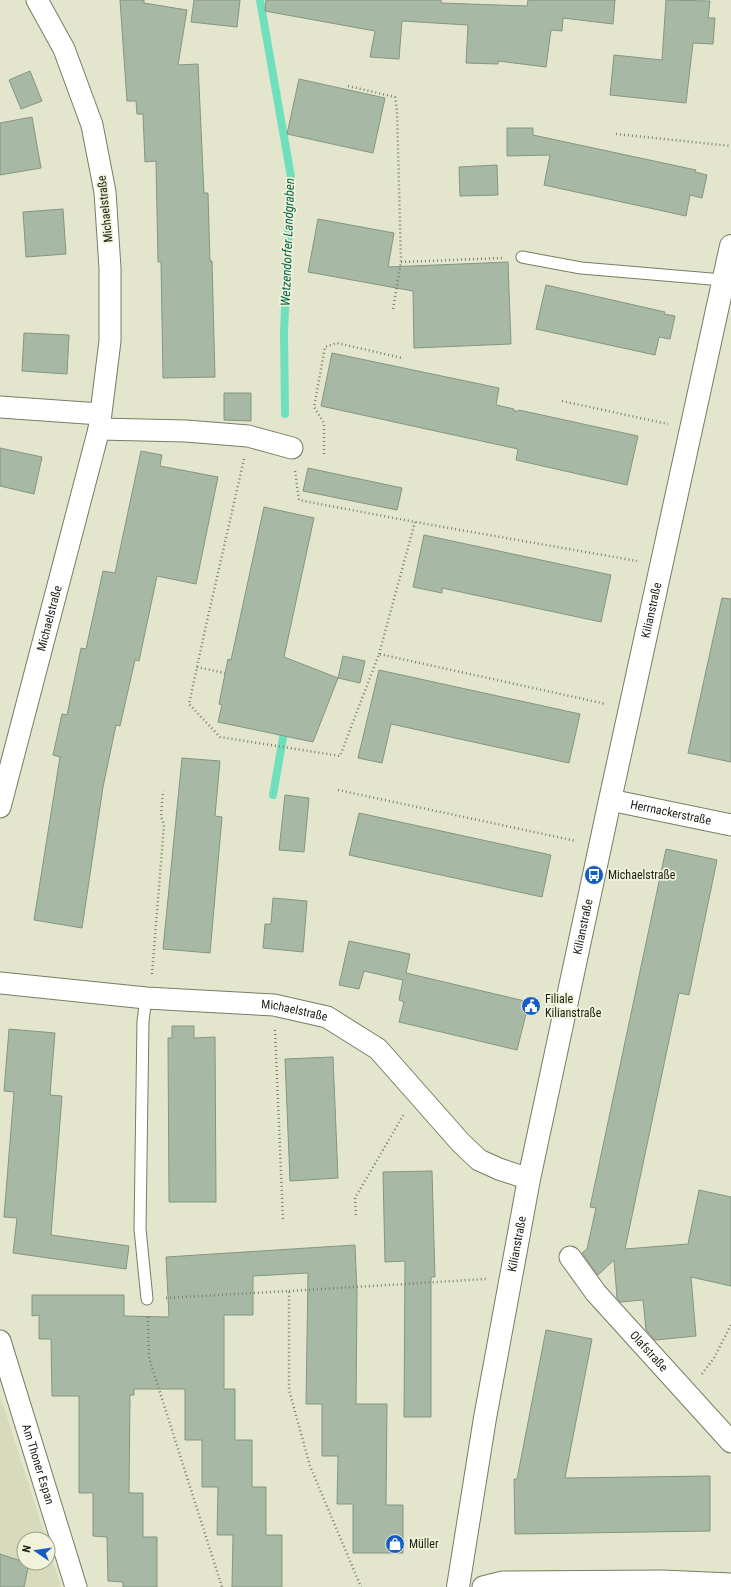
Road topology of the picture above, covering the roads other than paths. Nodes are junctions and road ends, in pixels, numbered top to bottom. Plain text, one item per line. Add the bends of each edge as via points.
1 (37, 0) edge
2 (731, 246) edge
3 (522, 257) road end
4 (723, 280) junction
5 (0, 407) edge
6 (100, 422) junction
7 (292, 448) road end
8 (610, 800) junction
9 (0, 807) edge
10 (731, 825) edge
11 (0, 983) edge
12 (146, 998) junction
13 (528, 1179) junction
14 (570, 1257) dead end
15 (147, 1299) road end
16 (0, 1341) edge
17 (731, 1442) edge
18 (731, 1584) edge
19 (76, 1587) edge
20 (458, 1587) edge
21 (482, 1587) edge

1 - 6 street, Michaelstraße via 64,49 92,125 105,192 110,268 110,341
2 - 4 main road, Kilianstraße
3 - 4 lane via 581,268
4 - 8 main road, Kilianstraße
5 - 6 street
6 - 7 street via 248,436
6 - 9 street, Michaelstraße
8 - 10 street, Herrnackerstraße
8 - 13 main road, Kilianstraße
11 - 12 street, Michaelstraße
12 - 13 street, Michaelstraße via 274,1005 327,1017 378,1050 479,1160
12 - 15 lane via 143,1021 140,1229
13 - 20 main road, Kilianstraße
14 - 17 street, Olafstraße via 596,1293
16 - 19 street, Am Thoner Espan
18 - 21 street via 662,1581 503,1582

